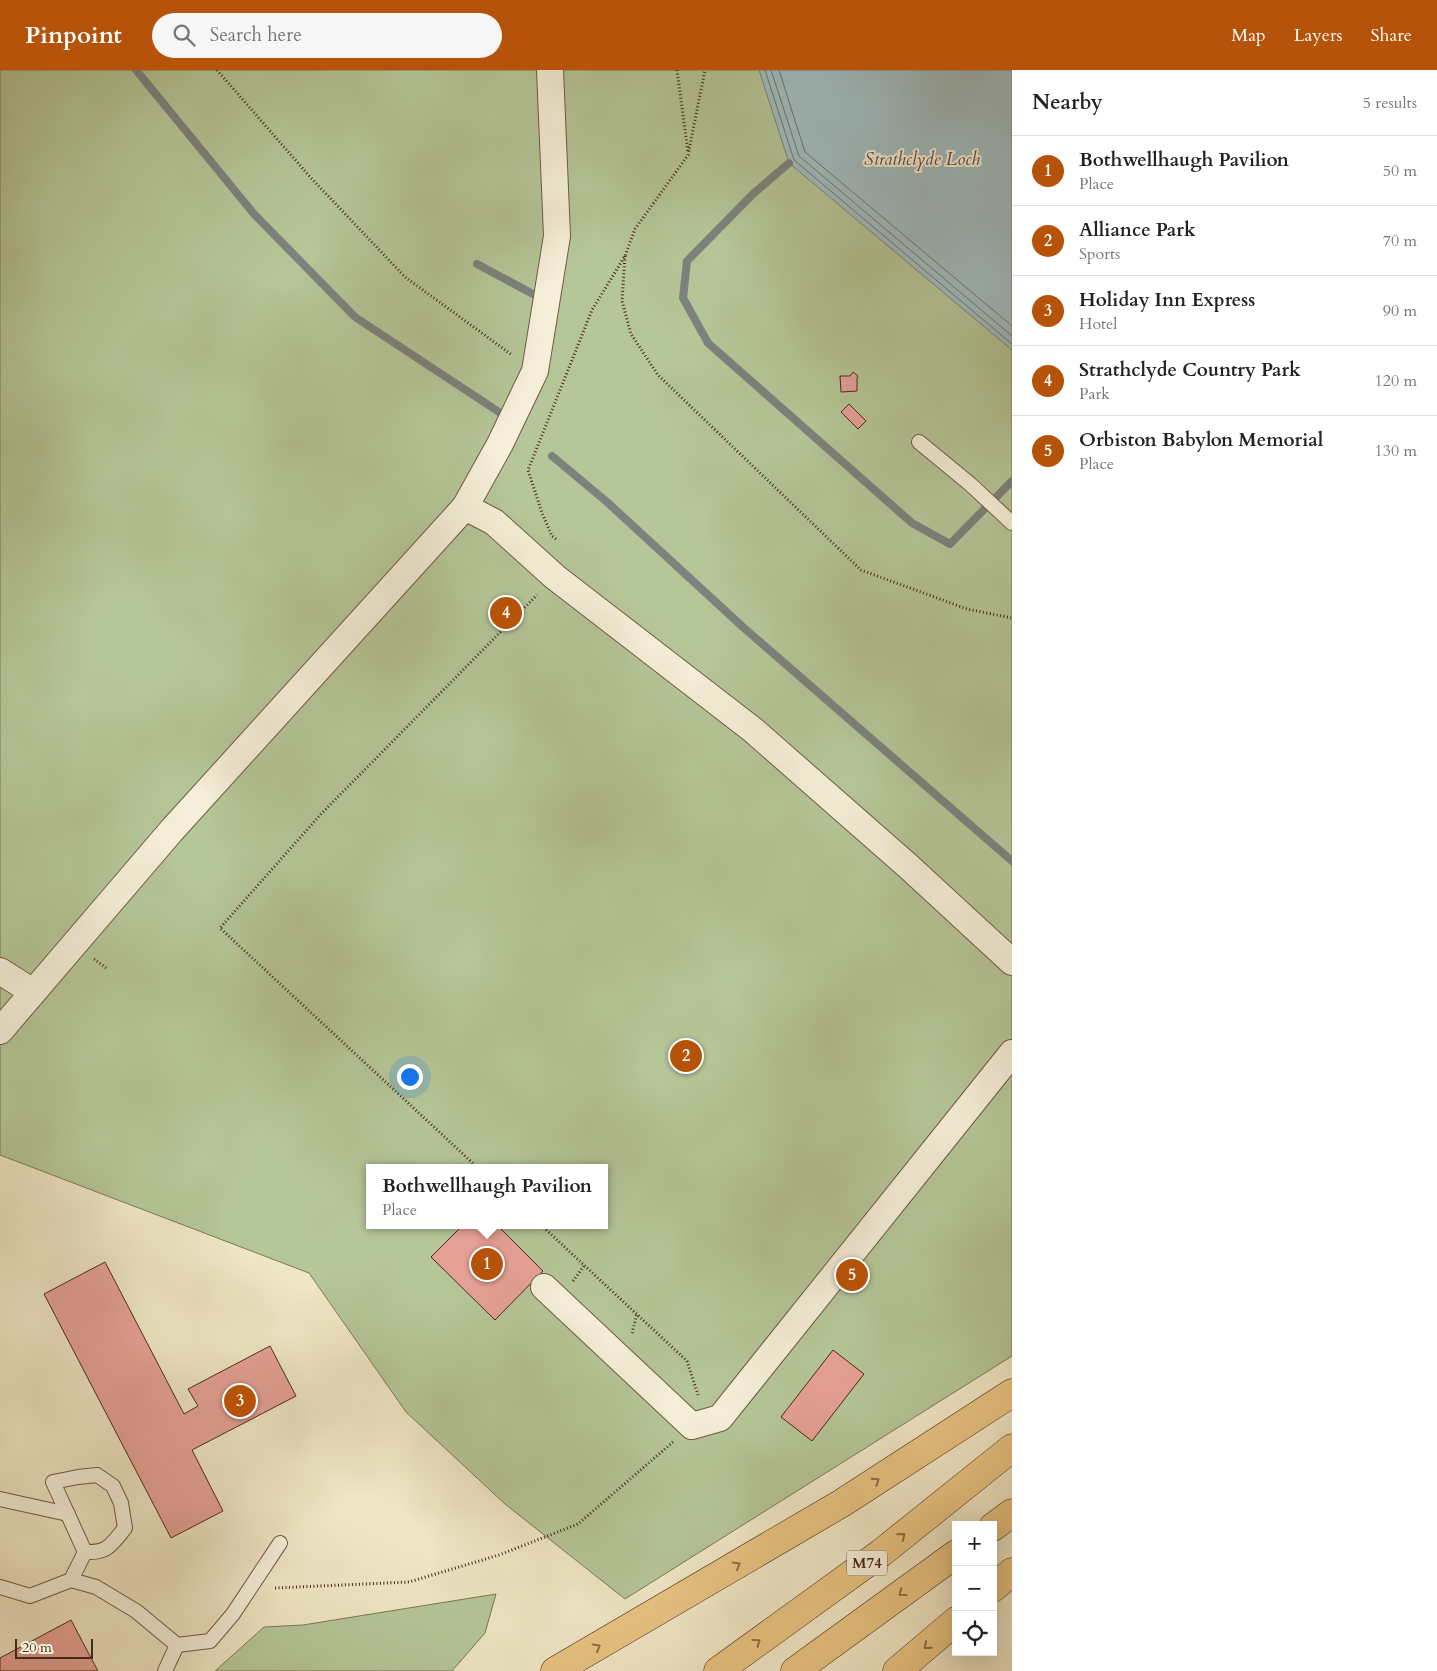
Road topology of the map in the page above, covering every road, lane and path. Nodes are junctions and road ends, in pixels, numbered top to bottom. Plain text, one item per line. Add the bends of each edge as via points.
1 (217, 70) edge
2 (550, 70) edge
3 (677, 70) edge
4 (705, 70) edge
5 (688, 155) junction
6 (625, 256) junction
7 (535, 371) junction
8 (918, 442) dead end
9 (465, 507) junction
10 (1012, 523) edge
11 (558, 542) dead end
12 (555, 577) junction
13 (1012, 618) edge
14 (1012, 962) edge
15 (0, 971) edge
16 (33, 992) junction
17 (0, 1031) edge
18 (1012, 1053) edge
19 (474, 1164) edge
20 (545, 1229) edge
21 (544, 1287) dead end
22 (1012, 1393) edge
23 (699, 1424) junction
24 (1012, 1448) edge
25 (0, 1499) edge
26 (1012, 1513) edge
27 (68, 1514) junction
28 (997, 1524) edge
29 (280, 1544) dead end
30 (85, 1552) junction
31 (952, 1557) edge
32 (1012, 1572) edge
33 (71, 1580) junction
34 (997, 1585) edge
35 (0, 1587) edge
36 (249, 1589) junction
37 (952, 1624) edge
38 (176, 1644) junction
39 (165, 1671) edge
40 (554, 1671) edge
41 (718, 1671) edge
42 (794, 1671) edge
43 (897, 1671) edge

1 - 7 path via 311,178 405,277
2 - 7 street via 557,236
3 - 5 path
4 - 5 path
5 - 6 path via 635,229
6 - 11 path via 592,310 528,470 542,513
6 - 13 path via 622,301 632,334 658,375 861,570 966,609
7 - 9 street
8 - 10 lane
9 - 12 street via 494,522
9 - 16 street via 172,830
12 - 14 street via 753,730
12 - 19 path via 321,814 220,928
15 - 16 street
16 - 17 street
18 - 23 street via 720,1418
20 - 23 path via 688,1361
21 - 23 street
40 -> 22 highway via 842,1503
23 - 36 path via 578,1524 498,1555 409,1582
41 -> 24 highway, M74 via 881,1553
25 - 27 lane
26 - 28 highway
27 - 30 lane
27 - 30 lane via 53,1482 97,1475 114,1486 125,1528 110,1547 98,1552
29 - 36 lane
30 - 33 lane
31 -> 42 highway, M74
32 - 34 highway
33 - 35 lane via 30,1596
33 - 38 lane via 96,1587 136,1611
36 - 38 lane via 210,1641
37 -> 43 highway
38 - 39 lane

